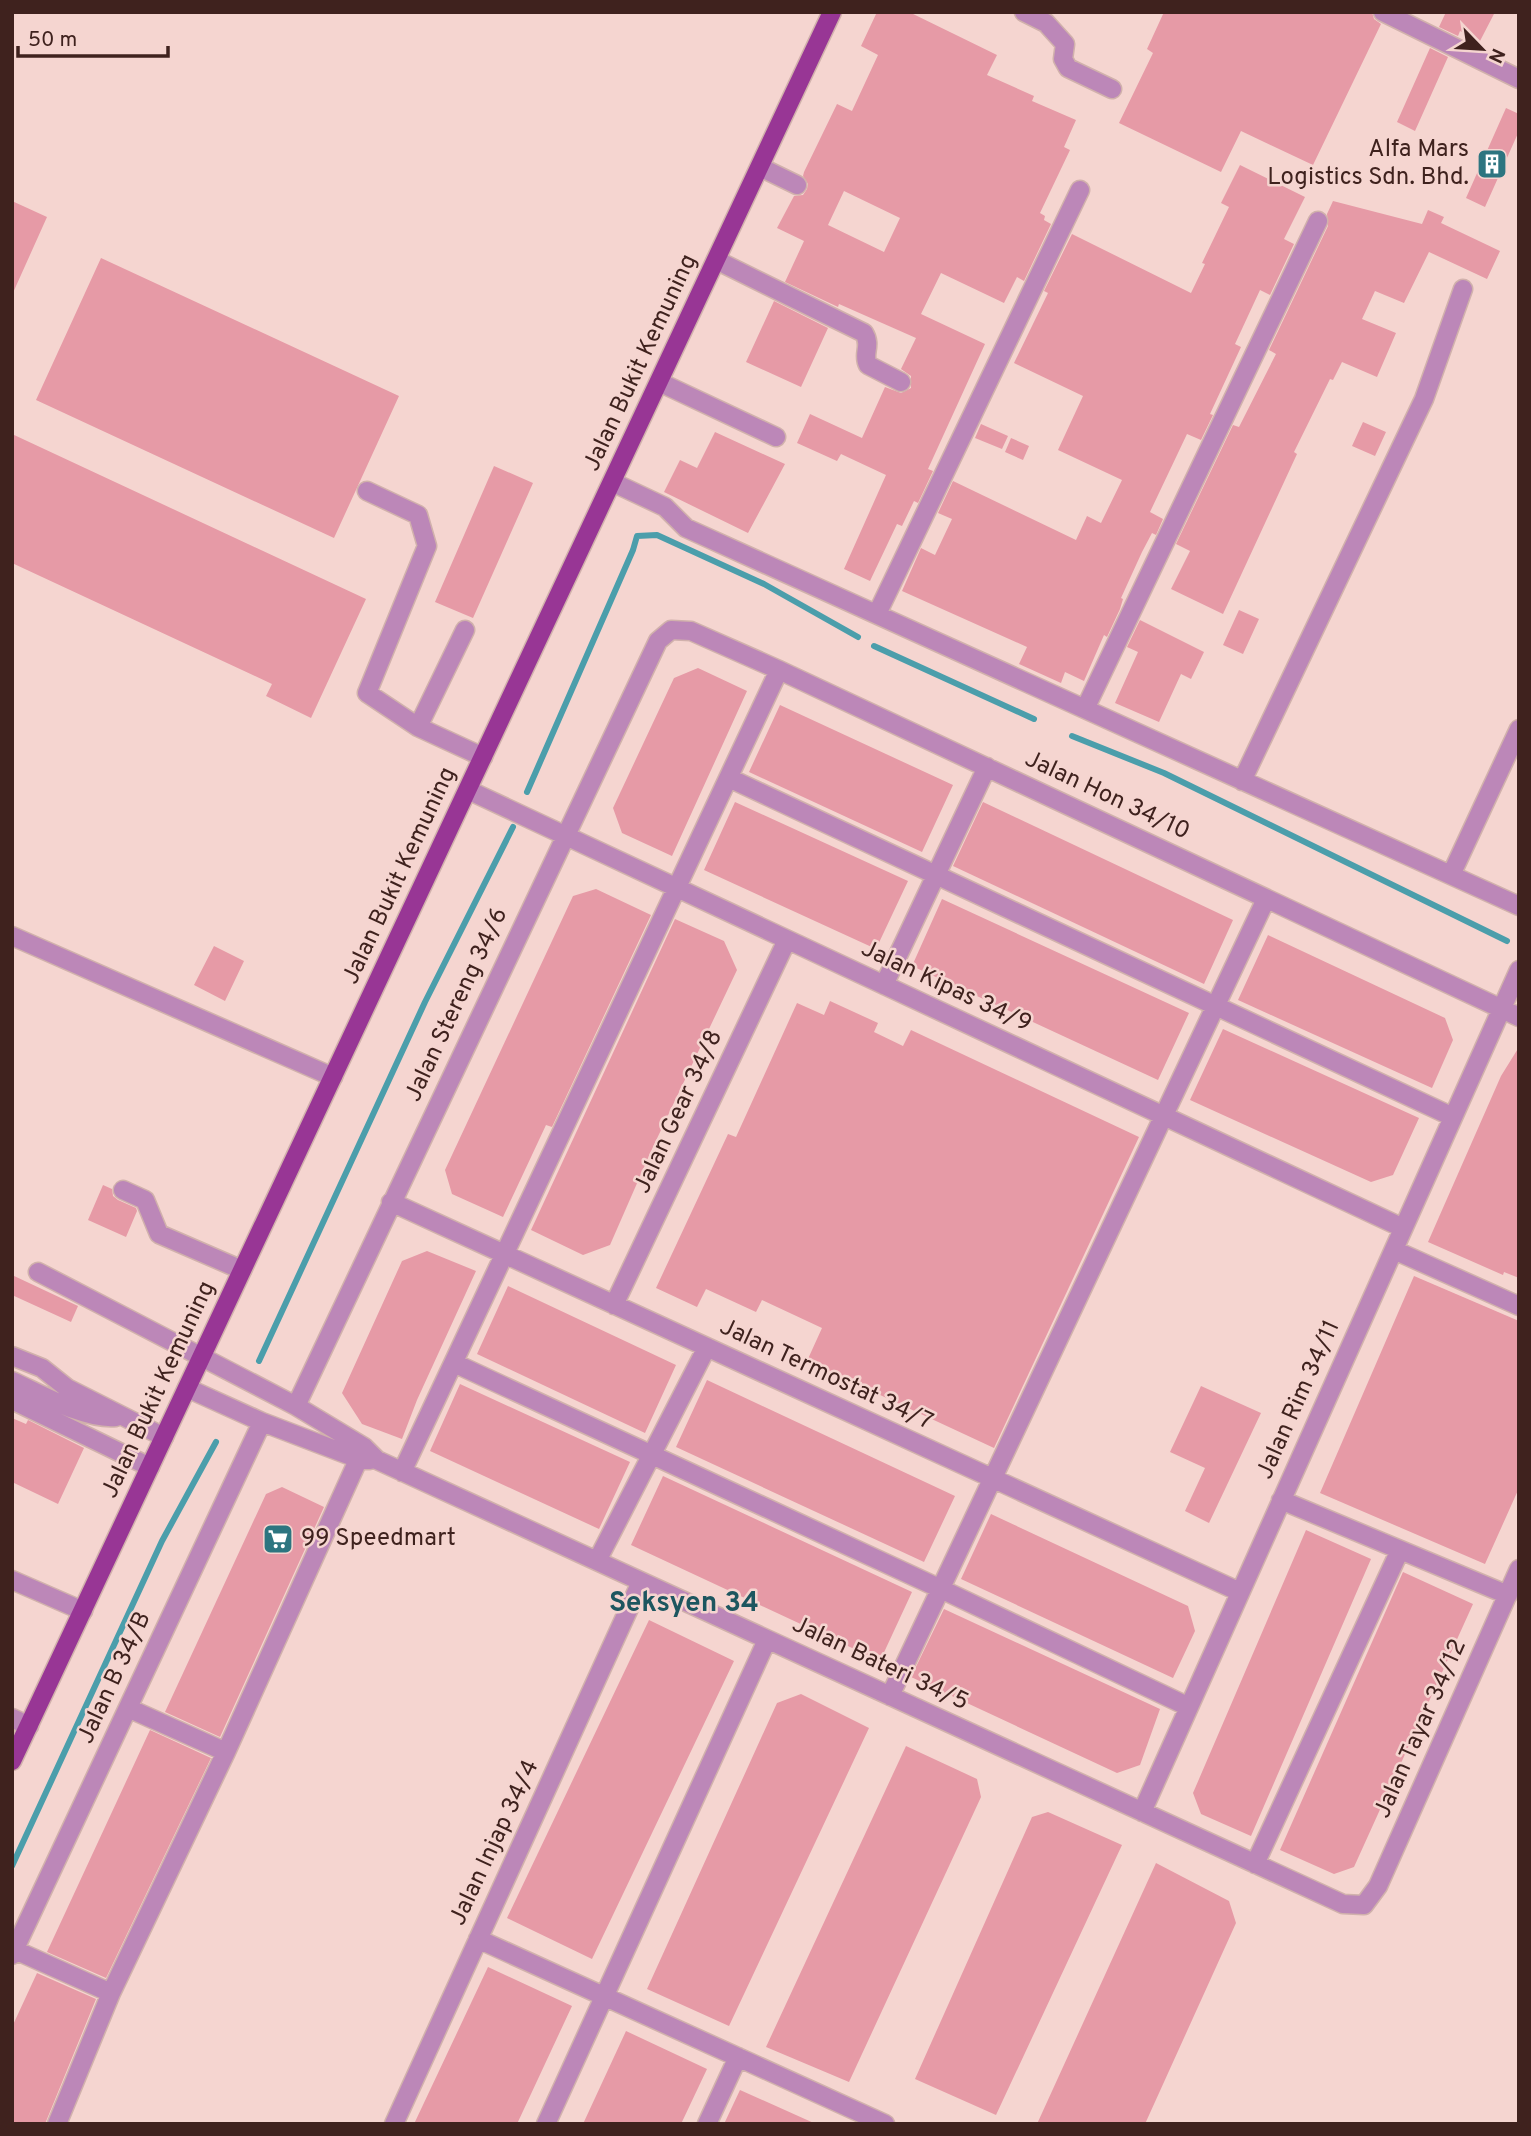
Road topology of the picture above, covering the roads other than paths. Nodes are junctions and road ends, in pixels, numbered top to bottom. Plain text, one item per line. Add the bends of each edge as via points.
1 (832, 12) edge
2 (1024, 12) edge
3 (1382, 12) edge
4 (1519, 79) edge
5 (1111, 89) dead end
6 (760, 167) junction
7 (797, 185) dead end
8 (1080, 190) dead end
9 (1318, 221) dead end
10 (716, 260) junction
11 (1463, 289) dead end
12 (659, 382) junction
13 (901, 382) dead end
14 (776, 438) dead end
15 (612, 482) junction
16 (368, 491) dead end
17 (877, 614) junction
18 (465, 630) dead end
19 (671, 630) joint
20 (779, 670) junction
21 (1085, 709) junction
22 (418, 727) junction
23 (1519, 729) edge
24 (483, 757) junction
25 (987, 767) junction
26 (729, 778) junction
27 (1242, 781) junction
28 (468, 790) junction
29 (564, 835) junction
30 (936, 874) junction
31 (1451, 875) junction
32 (677, 888) junction
33 (1266, 899) junction
34 (1519, 906) edge
35 (12, 936) edge
36 (787, 940) junction
37 (1519, 970) edge
38 (884, 985) junction
39 (1215, 1008) junction
40 (1501, 1009) junction
41 (1519, 1017) edge
42 (333, 1077) junction
43 (1164, 1116) junction
44 (1453, 1117) junction
45 (123, 1191) dead end
46 (391, 1202) junction
47 (1403, 1228) junction
48 (1394, 1250) junction
49 (505, 1254) junction
50 (242, 1270) junction
51 (38, 1272) dead end
52 (614, 1305) junction
53 (1519, 1306) edge
54 (707, 1347) junction
55 (12, 1356) edge
56 (202, 1356) junction
57 (454, 1363) junction
58 (12, 1381) edge
59 (187, 1388) junction
60 (12, 1400) edge
61 (296, 1406) junction
62 (119, 1416) junction
63 (262, 1422) junction
64 (164, 1437) junction
65 (367, 1455) junction
66 (651, 1455) junction
67 (150, 1467) junction
68 (402, 1472) junction
69 (993, 1478) junction
70 (1282, 1500) junction
71 (1400, 1550) junction
72 (597, 1561) junction
73 (1519, 1569) edge
74 (12, 1580) edge
75 (641, 1582) junction
76 (941, 1589) junction
77 (1240, 1592) junction
78 (1508, 1595) junction
79 (83, 1611) junction
80 (767, 1640) junction
81 (890, 1696) junction
82 (1189, 1707) junction
83 (128, 1708) junction
84 (12, 1718) edge
85 (29, 1726) junction
86 (226, 1752) junction
87 (12, 1761) edge
88 (1142, 1812) junction
89 (1255, 1864) junction
90 (1364, 1905) joint
91 (478, 1939) junction
92 (13, 1952) edge
93 (111, 1993) junction
94 (604, 1996) junction
95 (738, 2057) junction
96 (864, 2119) edge
97 (57, 2124) edge
98 (394, 2124) edge
99 (546, 2124) edge
100 (707, 2124) edge
101 (885, 2124) edge

1 - 6 main road, Jalan Bukit Kemuning
2 - 5 street via 1046,23 1065,44 1063,59 1068,68
3 - 4 street
6 - 7 street
6 - 10 main road, Jalan Bukit Kemuning
8 - 17 street
9 - 21 street
10 - 12 main road, Jalan Bukit Kemuning
10 - 13 street via 864,333 869,365
11 - 27 street via 1424,399
12 - 14 street
12 - 15 main road, Jalan Bukit Kemuning
15 - 17 street via 665,507 686,528
15 - 24 main road, Jalan Bukit Kemuning
16 - 22 street via 418,515 426,546 368,693
17 - 21 street
18 - 22 street
19 - 20 street, Jalan Hon 34/10 via 691,631
19 - 29 street, Jalan Stereng 34/6 via 658,641
20 - 25 street, Jalan Hon 34/10
20 - 26 street
21 - 27 street
22 - 24 street
23 - 31 street
24 - 28 main road, Jalan Bukit Kemuning
25 - 30 street
25 - 33 street, Jalan Hon 34/10
26 - 30 street
26 - 32 street
27 - 31 street
28 - 29 street, Jalan Kipas 34/9
28 - 42 main road, Jalan Bukit Kemuning
29 - 32 street, Jalan Kipas 34/9
29 - 46 street, Jalan Stereng 34/6
30 - 38 street
30 - 39 street
31 - 34 street
32 - 36 street, Jalan Kipas 34/9
32 - 49 street
33 - 39 street
33 - 40 street, Jalan Hon 34/10
35 - 42 street
36 - 38 street, Jalan Kipas 34/9
36 - 52 street, Jalan Gear 34/8
37 - 40 street, Jalan Rim 34/11
38 - 43 street, Jalan Kipas 34/9
39 - 43 street
39 - 44 street
40 - 41 street, Jalan Hon 34/10
40 - 44 street, Jalan Rim 34/11
42 - 50 main road, Jalan Bukit Kemuning
43 - 47 street, Jalan Kipas 34/9
43 - 69 street
44 - 47 street, Jalan Rim 34/11
45 - 50 street via 145,1200 159,1234
46 - 49 street, Jalan Termostat 34/7
46 - 61 street, Jalan Stereng 34/6
47 - 48 street, Jalan Rim 34/11
48 - 53 street
48 - 70 street, Jalan Rim 34/11
49 - 52 street, Jalan Termostat 34/7
49 - 57 street
50 - 56 main road, Jalan Bukit Kemuning
51 - 56 street
52 - 54 street, Jalan Termostat 34/7
54 - 66 street
54 - 69 street, Jalan Termostat 34/7
55 - 62 street via 42,1368 67,1388
56 - 59 main road, Jalan Bukit Kemuning
56 - 61 street
57 - 66 street
57 - 68 street
58 - 62 street via 73,1408 105,1418
59 - 63 street
59 - 64 main road, Jalan Bukit Kemuning
60 - 67 street
61 - 65 street
62 - 64 street
63 - 65 street
63 - 83 street, Jalan B 34/B
64 - 67 main road, Jalan Bukit Kemuning
65 - 68 street, Jalan Bateri 34/5
65 - 86 street
66 - 72 street
66 - 76 street
67 - 79 main road, Jalan Bukit Kemuning
68 - 72 street, Jalan Bateri 34/5
69 - 76 street
69 - 77 street, Jalan Termostat 34/7
70 - 71 street
70 - 77 street, Jalan Rim 34/11
71 - 78 street
71 - 89 street
72 - 75 street, Jalan Bateri 34/5
73 - 78 street, Jalan Tayar 34/12
74 - 79 street
75 - 80 street, Jalan Bateri 34/5
75 - 91 street, Jalan Injap 34/4
76 - 81 street
76 - 82 street
77 - 82 street, Jalan Rim 34/11
78 - 90 street, Jalan Tayar 34/12 via 1378,1886
79 - 85 main road, Jalan Bukit Kemuning
80 - 81 street, Jalan Bateri 34/5
80 - 94 street
81 - 88 street, Jalan Bateri 34/5
82 - 88 street, Jalan Rim 34/11
83 - 86 street
83 - 92 street, Jalan B 34/B
84 - 85 street
85 - 87 main road, Jalan Bukit Kemuning
86 - 93 street
88 - 89 street, Jalan Bateri 34/5
89 - 90 street, Jalan Bateri 34/5 via 1342,1904
91 - 94 street
91 - 98 street, Jalan Injap 34/4
92 - 93 street
93 - 97 street
94 - 95 street
94 - 99 street
95 - 96 street
95 - 100 street
96 - 101 street

